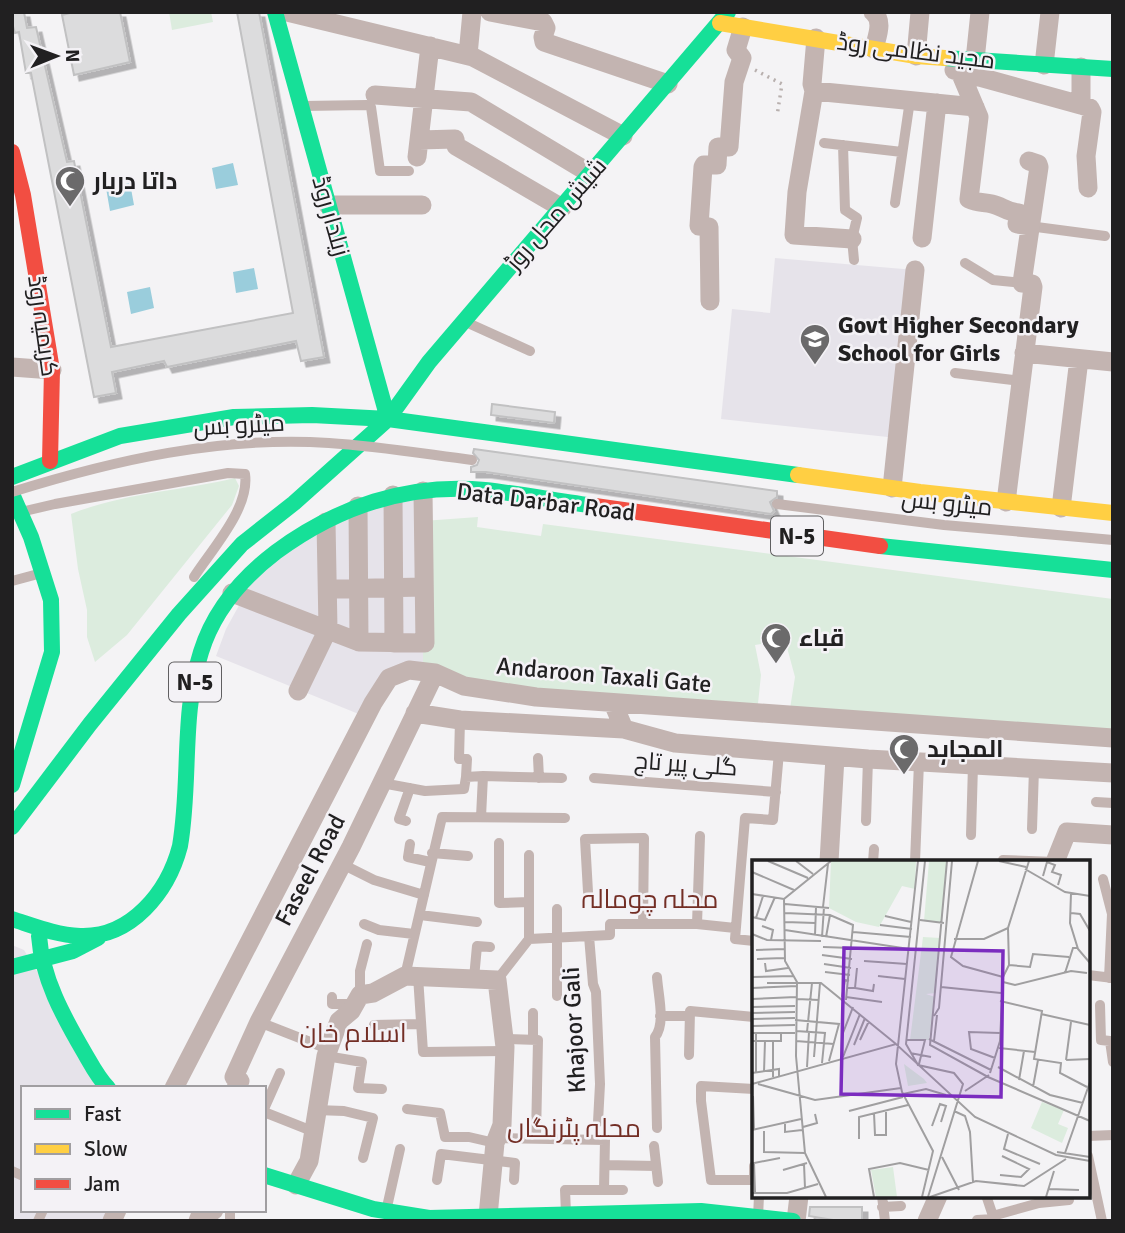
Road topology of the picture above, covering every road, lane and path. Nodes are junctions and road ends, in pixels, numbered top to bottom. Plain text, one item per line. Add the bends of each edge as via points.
1 (275, 12) edge
2 (287, 12) edge
3 (472, 12) edge
4 (490, 12) edge
5 (873, 12) edge
6 (920, 12) edge
7 (980, 12) edge
8 (1050, 12) edge
9 (724, 18) edge
10 (346, 20) edge
11 (743, 27) junction
12 (816, 38) junction
13 (430, 46) junction
14 (874, 49) junction
15 (468, 55) junction
16 (915, 56) junction
17 (741, 62) junction
18 (961, 64) junction
19 (1044, 65) junction
20 (1082, 67) junction
21 (1113, 69) edge
22 (668, 84) junction
23 (814, 90) junction
24 (375, 95) dead end
25 (423, 98) junction
26 (911, 100) junction
27 (937, 103) junction
28 (1081, 105) junction
29 (301, 106) junction
30 (975, 107) junction
31 (777, 116) dead end
32 (624, 136) junction
33 (824, 143) dead end
34 (843, 145) junction
35 (12, 152) edge
36 (902, 152) junction
37 (415, 156) junction
38 (1028, 162) dead end
39 (591, 174) junction
40 (1088, 188) dead end
41 (18, 197) edge
42 (895, 203) dead end
43 (328, 205) junction
44 (422, 205) dead end
45 (562, 208) junction
46 (1029, 226) junction
47 (1105, 236) dead end
48 (852, 239) junction
49 (922, 239) dead end
50 (854, 260) dead end
51 (965, 263) dead end
52 (915, 270) dead end
53 (1022, 283) junction
54 (709, 301) dead end
55 (464, 321) junction
56 (530, 351) dead end
57 (1024, 353) junction
58 (1079, 359) junction
59 (1113, 362) edge
60 (12, 367) edge
61 (52, 370) junction
62 (955, 373) dead end
63 (1021, 381) junction
64 (388, 419) junction
65 (472, 460) dead end
66 (50, 461) junction
67 (12, 477) edge
68 (843, 482) junction
69 (892, 488) junction
70 (423, 491) junction
71 (12, 493) edge
72 (393, 495) junction
73 (1006, 502) junction
74 (777, 504) dead end
75 (358, 506) junction
76 (1061, 508) junction
77 (20, 513) junction
78 (1113, 513) edge
79 (326, 522) junction
80 (1113, 540) edge
81 (836, 542) junction
82 (1113, 570) edge
83 (42, 573) junction
84 (12, 581) edge
85 (424, 587) junction
86 (394, 588) junction
87 (327, 589) junction
88 (358, 589) junction
89 (232, 593) junction
90 (194, 598) junction
91 (328, 629) junction
92 (359, 642) junction
93 (394, 643) junction
94 (435, 673) junction
95 (298, 691) dead end
96 (613, 703) junction
97 (415, 713) junction
98 (460, 720) junction
99 (624, 729) junction
100 (1113, 738) edge
101 (779, 752) junction
102 (835, 757) junction
103 (538, 758) dead end
104 (868, 759) junction
105 (919, 762) junction
106 (973, 765) junction
107 (1034, 769) junction
108 (1113, 773) edge
109 (483, 776) junction
110 (466, 777) junction
111 (539, 778) junction
112 (562, 778) dead end
113 (594, 778) dead end
114 (382, 783) junction
115 (12, 785) edge
116 (410, 788) junction
117 (776, 792) junction
118 (1096, 802) dead end
119 (1113, 803) edge
120 (481, 817) junction
121 (565, 818) dead end
122 (406, 821) dead end
123 (866, 821) dead end
124 (12, 827) edge
125 (1032, 829) dead end
126 (700, 835) dead end
127 (971, 835) dead end
128 (1113, 835) edge
129 (499, 843) dead end
130 (410, 844) dead end
131 (874, 849) dead end
132 (529, 855) dead end
133 (468, 856) dead end
134 (431, 857) junction
135 (830, 860) edge
136 (873, 860) edge
137 (915, 860) edge
138 (1056, 860) edge
139 (342, 864) junction
140 (1103, 879) dead end
141 (587, 892) dead end
142 (424, 895) junction
143 (528, 902) junction
144 (557, 909) dead end
145 (419, 915) junction
146 (12, 919) edge
147 (477, 922) dead end
148 (643, 924) junction
149 (697, 924) junction
150 (364, 925) dead end
151 (40, 928) junction
152 (736, 928) junction
153 (108, 933) junction
154 (414, 934) junction
155 (589, 936) junction
156 (557, 938) junction
157 (528, 939) junction
158 (752, 942) edge
159 (367, 944) dead end
160 (490, 947) dead end
161 (42, 959) junction
162 (12, 967) edge
163 (1090, 975) edge
164 (412, 976) junction
165 (657, 977) dead end
166 (474, 978) junction
167 (1111, 978) edge
168 (497, 979) junction
169 (557, 996) dead end
170 (332, 997) dead end
171 (358, 999) junction
172 (1100, 1005) dead end
173 (533, 1013) dead end
174 (689, 1016) junction
175 (660, 1017) junction
176 (752, 1017) edge
177 (259, 1022) junction
178 (421, 1024) junction
179 (374, 1026) dead end
180 (533, 1040) junction
181 (504, 1045) junction
182 (327, 1053) junction
183 (689, 1055) dead end
184 (1113, 1062) edge
185 (280, 1073) dead end
186 (100, 1085) edge
187 (175, 1086) edge
188 (237, 1086) edge
189 (382, 1088) dead end
190 (752, 1089) edge
191 (266, 1105) edge
192 (407, 1109) dead end
193 (316, 1110) junction
194 (266, 1111) edge
195 (598, 1122) dead end
196 (657, 1128) dead end
197 (312, 1131) junction
198 (1113, 1135) edge
199 (1090, 1136) edge
200 (536, 1137) junction
201 (654, 1146) dead end
202 (495, 1147) junction
203 (400, 1149) dead end
204 (363, 1158) dead end
205 (605, 1165) junction
206 (1090, 1165) edge
207 (656, 1166) junction
208 (266, 1176) edge
209 (437, 1180) dead end
210 (514, 1180) dead end
211 (752, 1180) edge
212 (659, 1182) dead end
213 (296, 1185) junction
214 (604, 1190) junction
215 (623, 1190) dead end
216 (758, 1198) edge
217 (799, 1198) edge
218 (937, 1198) edge
219 (986, 1198) edge
220 (1016, 1198) edge
221 (1039, 1200) edge
222 (1069, 1200) dead end
223 (882, 1201) edge
224 (901, 1206) dead end
225 (1018, 1208) junction
226 (566, 1213) junction
227 (377, 1214) edge
228 (653, 1216) edge
229 (481, 1217) edge
230 (543, 1217) edge
231 (592, 1217) edge
232 (744, 1218) edge
233 (977, 1220) edge
234 (993, 1220) edge
235 (795, 1221) edge
236 (885, 1221) edge
237 (927, 1221) edge
238 (1102, 1221) edge

1 - 29 main road, زیلدار روڈ
2 - 10 street
3 - 15 street
4 - 22 street via 543,22 544,42
5 - 14 street via 880,23
6 - 16 street
7 - 18 street
8 - 19 street
9 - 11 main road, مجید نظامی روڈ
9 - 22 main road, شیش محل روڑ
10 - 13 street
11 - 12 main road, مجید نظامی روڈ
11 - 17 street via 736,50
12 - 14 main road, مجید نظامی روڈ
12 - 23 street
13 - 15 street
13 - 25 street
14 - 16 main road, مجید نظامی روڈ
15 - 32 street
16 - 18 main road, مجید نظامی روڈ
17 - 31 path via 782,84
17 - 54 street via 734,82 729,147 718,147 717,165 703,167 699,226 709,227
18 - 19 main road, مجید نظامی روڈ
18 - 28 street
18 - 30 street
19 - 20 main road, مجید نظامی روڈ
20 - 21 main road, مجید نظامی روڈ
20 - 28 street
22 - 32 main road, شیش محل روڑ
23 - 26 street
23 - 48 street via 794,235
24 - 25 street
25 - 37 street
25 - 39 street via 471,102
26 - 27 street
26 - 36 lane
27 - 30 street
27 - 49 street
28 - 40 street via 1092,112 1086,156
29 - 37 lane via 370,107 380,171
29 - 43 main road, زیلدار روڈ
30 - 46 street via 979,120 969,199 1019,213 1017,224
32 - 39 main road, شیش محل روڑ
33 - 34 lane
34 - 36 lane
34 - 48 lane via 845,210 857,218
35 - 41 main road, کریمیہ روڈ
36 - 42 lane
37 - 45 street via 455,139 456,146
38 - 46 street via 1039,167
39 - 45 main road, شیش محل روڑ
41 - 61 main road, کریمیہ روڈ
43 - 44 street
43 - 64 main road, زیلدار روڈ
45 - 55 main road, شیش محل روڑ
46 - 47 lane
46 - 53 street
48 - 50 lane
51 - 53 lane via 993,279
52 - 69 street
53 - 57 street via 1033,285
55 - 56 lane
55 - 64 main road, شیش محل روڑ
57 - 58 street
57 - 63 street
58 - 59 street
58 - 76 street
60 - 61 street
61 - 66 main road, کریمیہ روڈ
62 - 63 lane
63 - 73 street
64 - 66 main road via 234,417 120,436
64 - 68 main road
64 - 90 main road, شیش محل روڑ via 242,544
65 - 71 lane, میٹرو بس, bridge via 326,443 232,444 128,459
66 - 67 main road
68 - 69 main road
68 - 81 main road
69 - 73 main road
70 - 72 main road, Data Darbar Road / N-5
70 - 81 main road, Data Darbar Road / N-5 via 484,490
70 - 85 street
71 - 77 main road
72 - 75 main road, Data Darbar Road / N-5
72 - 86 street
73 - 76 main road
74 - 80 lane, میٹرو بس, bridge
75 - 79 main road, Data Darbar Road / N-5
75 - 88 street
76 - 78 main road
77 - 83 main road
77 - 90 lane via 228,473 245,474 241,506 193,578
79 - 87 street
79 - 89 main road, Data Darbar Road / N-5 via 276,552
81 - 82 main road, Data Darbar Road / N-5
83 - 84 lane
83 - 115 main road via 51,600 52,652
85 - 86 street
85 - 93 street via 425,643
86 - 88 street
86 - 93 street
87 - 88 street
87 - 91 street
88 - 92 street
89 - 91 street
89 - 153 main road, Data Darbar Road / N-5 via 201,653 192,697 179,853 152,901 131,921
90 - 124 main road, شیش محل روڑ
91 - 92 street
91 - 95 street
92 - 93 street
94 - 96 street, Andaroon Taxali Gate via 464,686
94 - 97 street, Faseel Road
94 - 187 street, Andaroon Taxali Gate via 409,670 389,678 373,703
96 - 99 street
96 - 100 street, Andaroon Taxali Gate
97 - 98 street
97 - 114 street, Faseel Road
98 - 99 street
98 - 110 lane via 459,759 467,759
99 - 101 street via 675,743
101 - 102 street
101 - 117 lane
102 - 104 street
102 - 135 street
103 - 111 lane
104 - 105 street
104 - 123 lane
105 - 106 street
105 - 137 lane
106 - 107 street
106 - 127 lane
107 - 108 street
107 - 125 lane
109 - 110 lane
109 - 111 lane
109 - 120 lane
110 - 116 lane via 464,789
111 - 112 lane
113 - 117 lane, گلی پیر تاج
114 - 116 lane
114 - 139 street, Faseel Road
116 - 122 lane via 398,818
117 - 152 lane via 773,820 745,818
118 - 119 lane
120 - 121 lane
120 - 134 lane via 442,817
126 - 149 lane
128 - 138 street via 1067,832
129 - 143 lane via 499,903
130 - 134 lane via 408,857
131 - 136 lane
132 - 143 lane
133 - 134 lane
134 - 142 lane
139 - 142 lane via 374,880
139 - 177 street, Faseel Road
140 - 167 lane via 1112,914
141 - 148 lane via 585,839 644,838
142 - 145 lane
143 - 157 lane
144 - 156 lane
145 - 147 lane
145 - 154 lane
146 - 151 main road, Data Darbar Road / N-5
148 - 149 lane
148 - 155 lane via 610,924 610,935
149 - 152 lane
150 - 154 lane
151 - 153 main road, Data Darbar Road / N-5 via 79,936
151 - 161 main road
152 - 158 lane via 734,939
153 - 161 main road via 73,951
154 - 164 lane
155 - 156 lane
155 - 195 lane, Khajoor Gali via 596,992
156 - 157 lane
156 - 169 lane
157 - 168 lane
159 - 171 lane
160 - 166 lane via 477,946
161 - 162 main road
161 - 186 main road via 64,1018
163 - 167 lane
164 - 166 street
164 - 171 street
164 - 178 lane
165 - 175 lane
166 - 168 street
168 - 181 street
170 - 171 lane via 332,1004
171 - 182 street via 339,1021
172 - 184 lane via 1101,1040 1110,1041
173 - 180 lane
174 - 175 lane
174 - 176 lane via 690,1011
174 - 183 lane
175 - 196 lane via 655,1037
177 - 182 lane
177 - 188 street, Faseel Road via 234,1077 240,1081
178 - 179 lane
178 - 181 lane via 419,1052
180 - 181 lane
180 - 200 lane via 538,1040
181 - 202 street via 502,1125
182 - 189 lane via 362,1062 358,1088
182 - 193 street
185 - 191 lane
190 - 211 lane via 701,1086 711,1180
192 - 202 lane via 440,1113 445,1137 469,1137
193 - 197 street
193 - 204 lane via 373,1118
194 - 197 lane
197 - 213 street via 309,1161
198 - 199 lane
200 - 202 lane
200 - 205 lane via 606,1140
201 - 207 lane
202 - 209 lane via 441,1154
202 - 210 lane via 514,1163
202 - 229 street
203 - 227 lane
205 - 207 lane
205 - 214 lane
206 - 238 lane
207 - 212 lane
208 - 213 main road
213 - 227 main road
214 - 215 lane
214 - 226 lane via 565,1191
216 - 232 lane
217 - 235 street
218 - 237 street
219 - 234 lane
220 - 225 lane
221 - 222 lane
221 - 225 lane
223 - 224 lane
223 - 236 lane
225 - 234 lane
226 - 230 main road
226 - 231 main road
227 - 229 main road
228 - 231 main road
228 - 232 main road via 701,1211
229 - 230 main road
232 - 235 main road
233 - 234 lane

